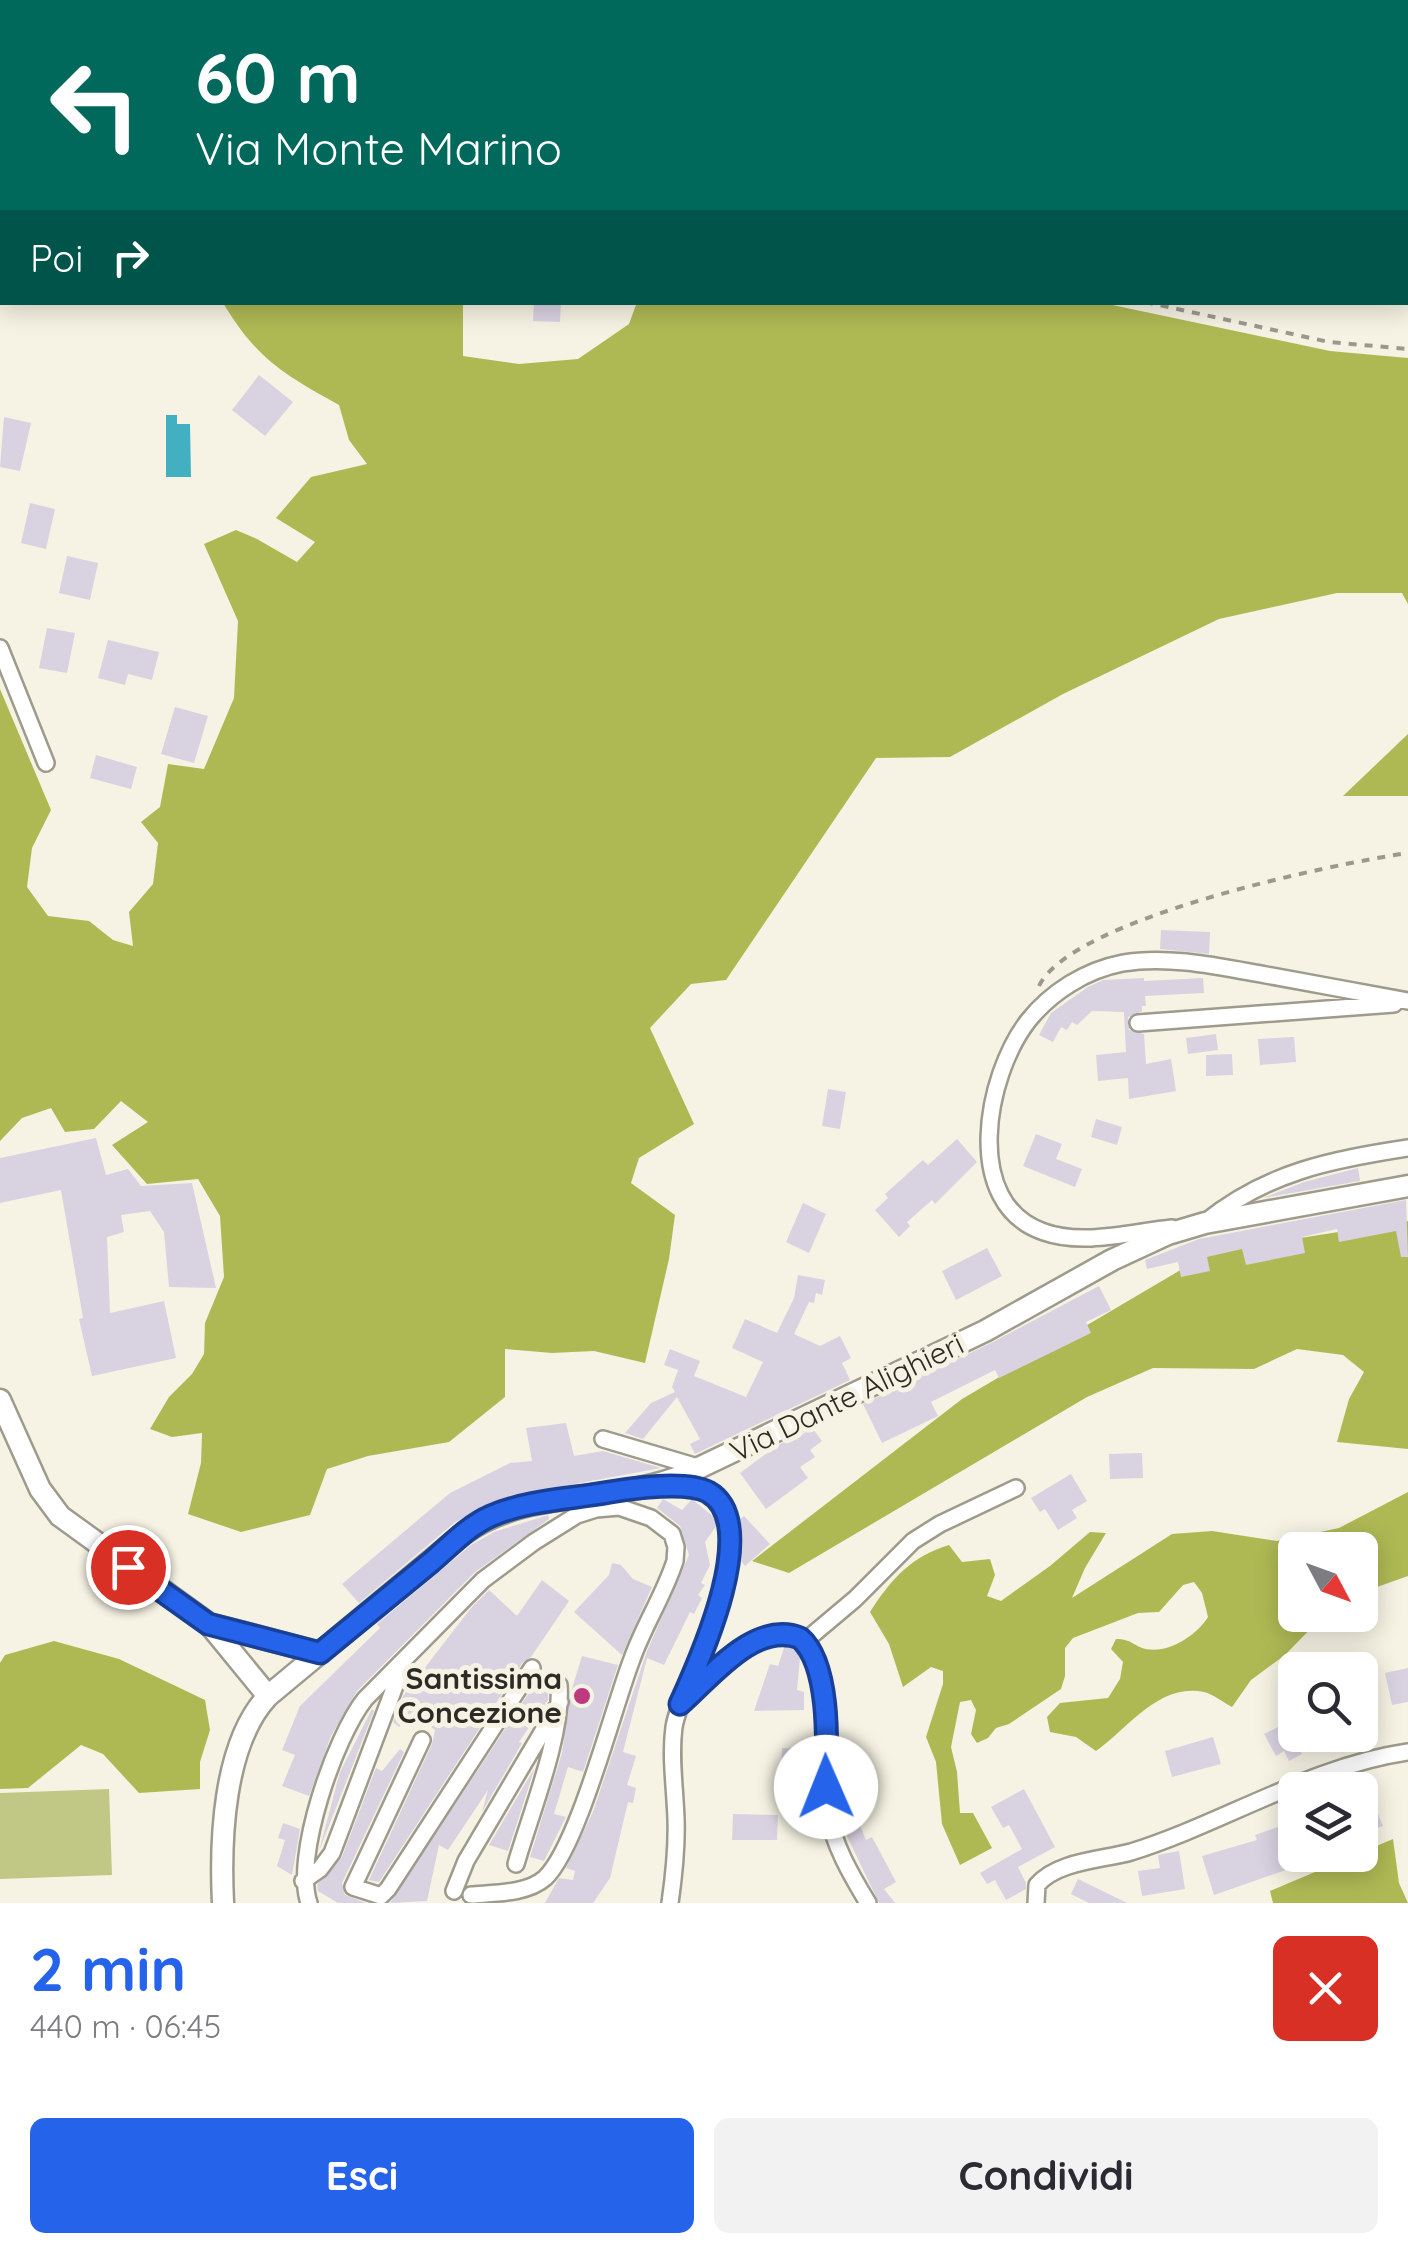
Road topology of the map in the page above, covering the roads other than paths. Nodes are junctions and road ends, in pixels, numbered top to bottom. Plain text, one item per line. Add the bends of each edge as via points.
1 (0, 648) edge
2 (46, 763) dead end
3 (1408, 1002) edge
4 (1138, 1023) dead end
5 (1408, 1148) edge
6 (1408, 1186) edge
7 (1205, 1224) junction
8 (0, 1400) edge
9 (603, 1439) dead end
10 (701, 1468) junction
11 (651, 1488) junction
12 (1016, 1488) dead end
13 (592, 1505) junction
14 (208, 1624) junction
15 (805, 1641) junction
16 (320, 1653) junction
17 (403, 1664) junction
18 (532, 1668) dead end
19 (268, 1696) junction
20 (680, 1704) junction
21 (422, 1740) dead end
22 (1408, 1752) edge
23 (516, 1864) dead end
24 (304, 1882) junction
25 (454, 1891) dead end
26 (472, 1896) dead end
27 (222, 1903) edge
28 (309, 1903) edge
29 (670, 1903) edge
30 (868, 1903) edge
31 (1036, 1903) edge

1 - 2 street
3 - 4 street
3 - 7 street via 1222,967 1142,962 1072,982 1030,1019 990,1112 990,1162 1011,1212 1036,1230 1065,1236
5 - 7 street via 1272,1180
6 - 7 main road, Via Dante Alighieri
7 - 10 main road, Via Dante Alighieri via 1126,1252 984,1332
8 - 14 main road via 40,1489 60,1516
9 - 10 street
10 - 11 main road, Via Dante Alighieri
11 - 13 main road, Via Dante Alighieri
11 - 20 street via 709,1493 724,1509 730,1530 724,1587
12 - 15 street via 913,1541
13 - 16 main road, Via Dante Alighieri via 508,1510 486,1519
13 - 17 street via 493,1572
13 - 26 street via 626,1509 665,1526 676,1547 674,1566 553,1868 534,1886
14 - 16 main road
14 - 19 main road
15 - 20 street via 790,1634 763,1637
15 - 30 street via 821,1682 830,1825
16 - 19 main road, Via Dante Alighieri
17 - 24 street via 332,1852
17 - 24 street via 352,1719 314,1818
18 - 21 street via 380,1896 354,1887
19 - 27 main road via 248,1722 233,1773 221,1854
20 - 29 street
22 - 31 street via 1316,1778 1161,1842 1053,1872 1037,1885
23 - 25 street via 560,1694
24 - 28 street

